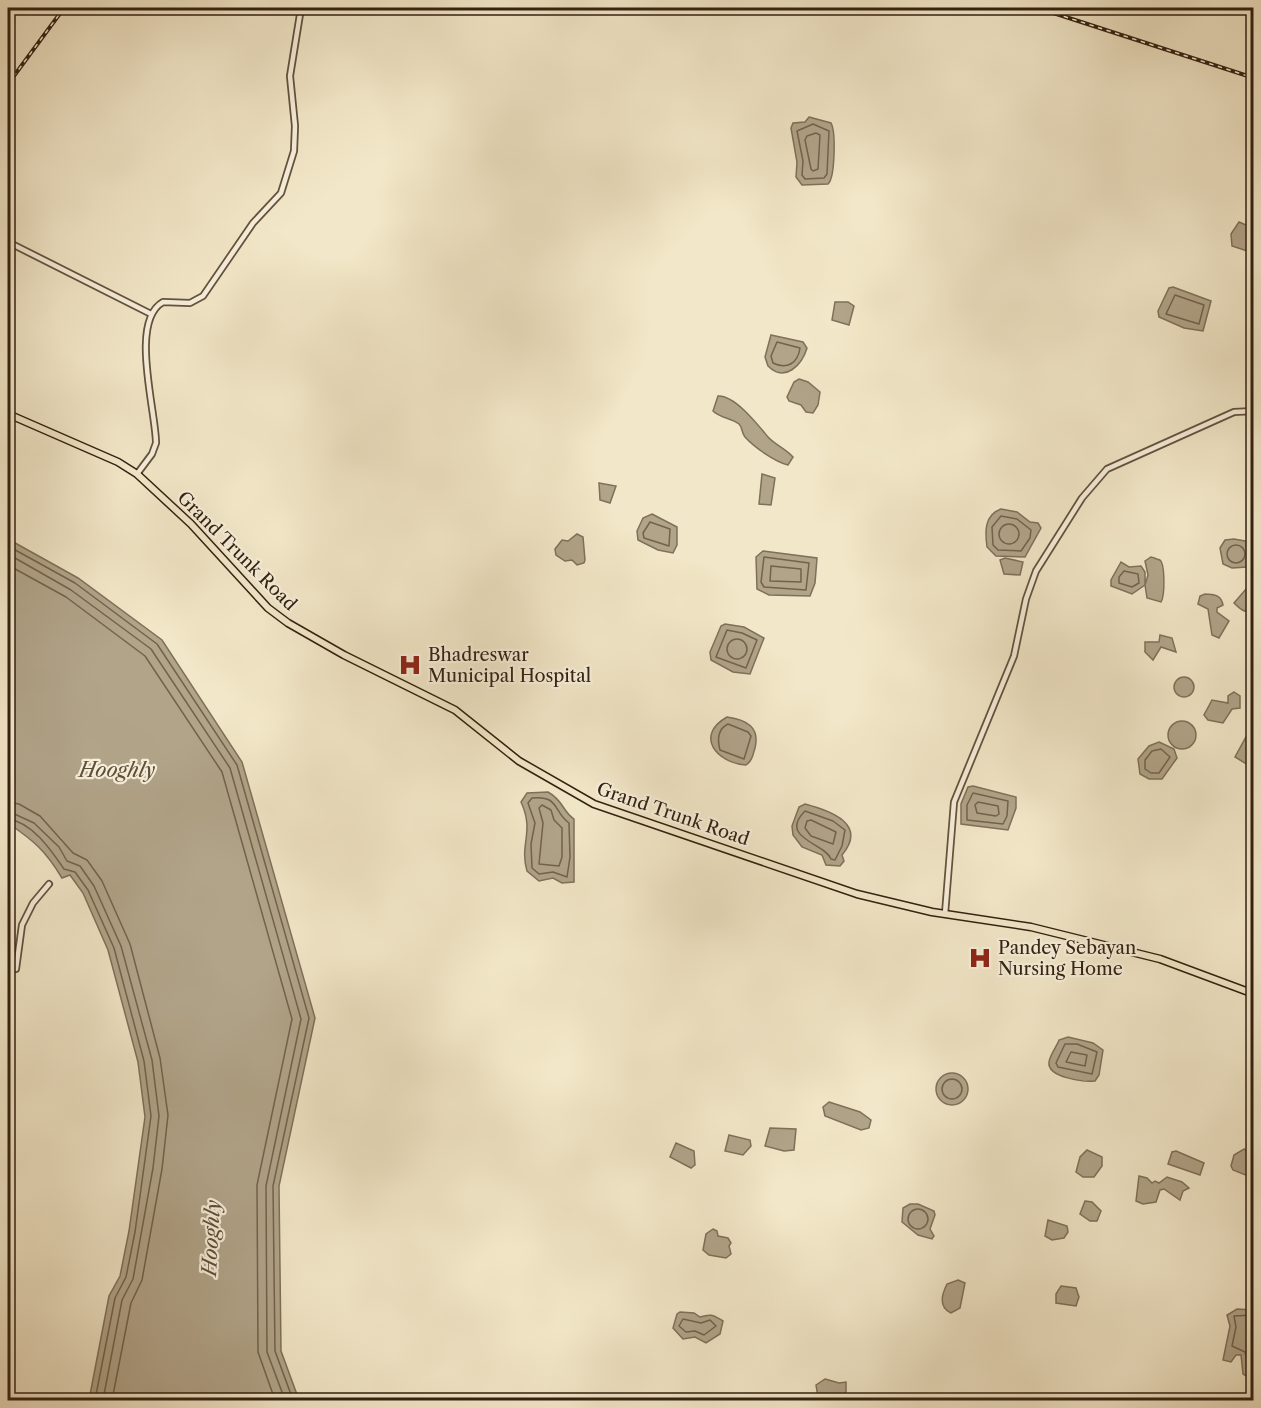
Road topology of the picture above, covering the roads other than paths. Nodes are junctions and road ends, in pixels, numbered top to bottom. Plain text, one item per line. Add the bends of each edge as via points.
1 (301, 8) edge
2 (8, 242) edge
3 (151, 314) junction
4 (1254, 411) edge
5 (8, 414) edge
6 (137, 474) junction
7 (49, 884) dead end
8 (941, 914) junction
9 (8, 970) edge
10 (1254, 994) edge

1 - 3 street via 290,76 294,150 281,193 253,223 203,296 190,303 163,302
2 - 3 street
3 - 6 street via 146,351 156,443
4 - 8 street via 1234,412 1107,469 1041,563 1028,592 1014,656 954,802
5 - 6 main road, Grand Trunk Road
6 - 8 main road, Grand Trunk Road via 191,524 268,608 288,623 455,710 519,762 569,791 611,811 683,832 857,894
7 - 9 street via 27,913 16,969
8 - 10 main road, Grand Trunk Road via 1031,927 1161,959

